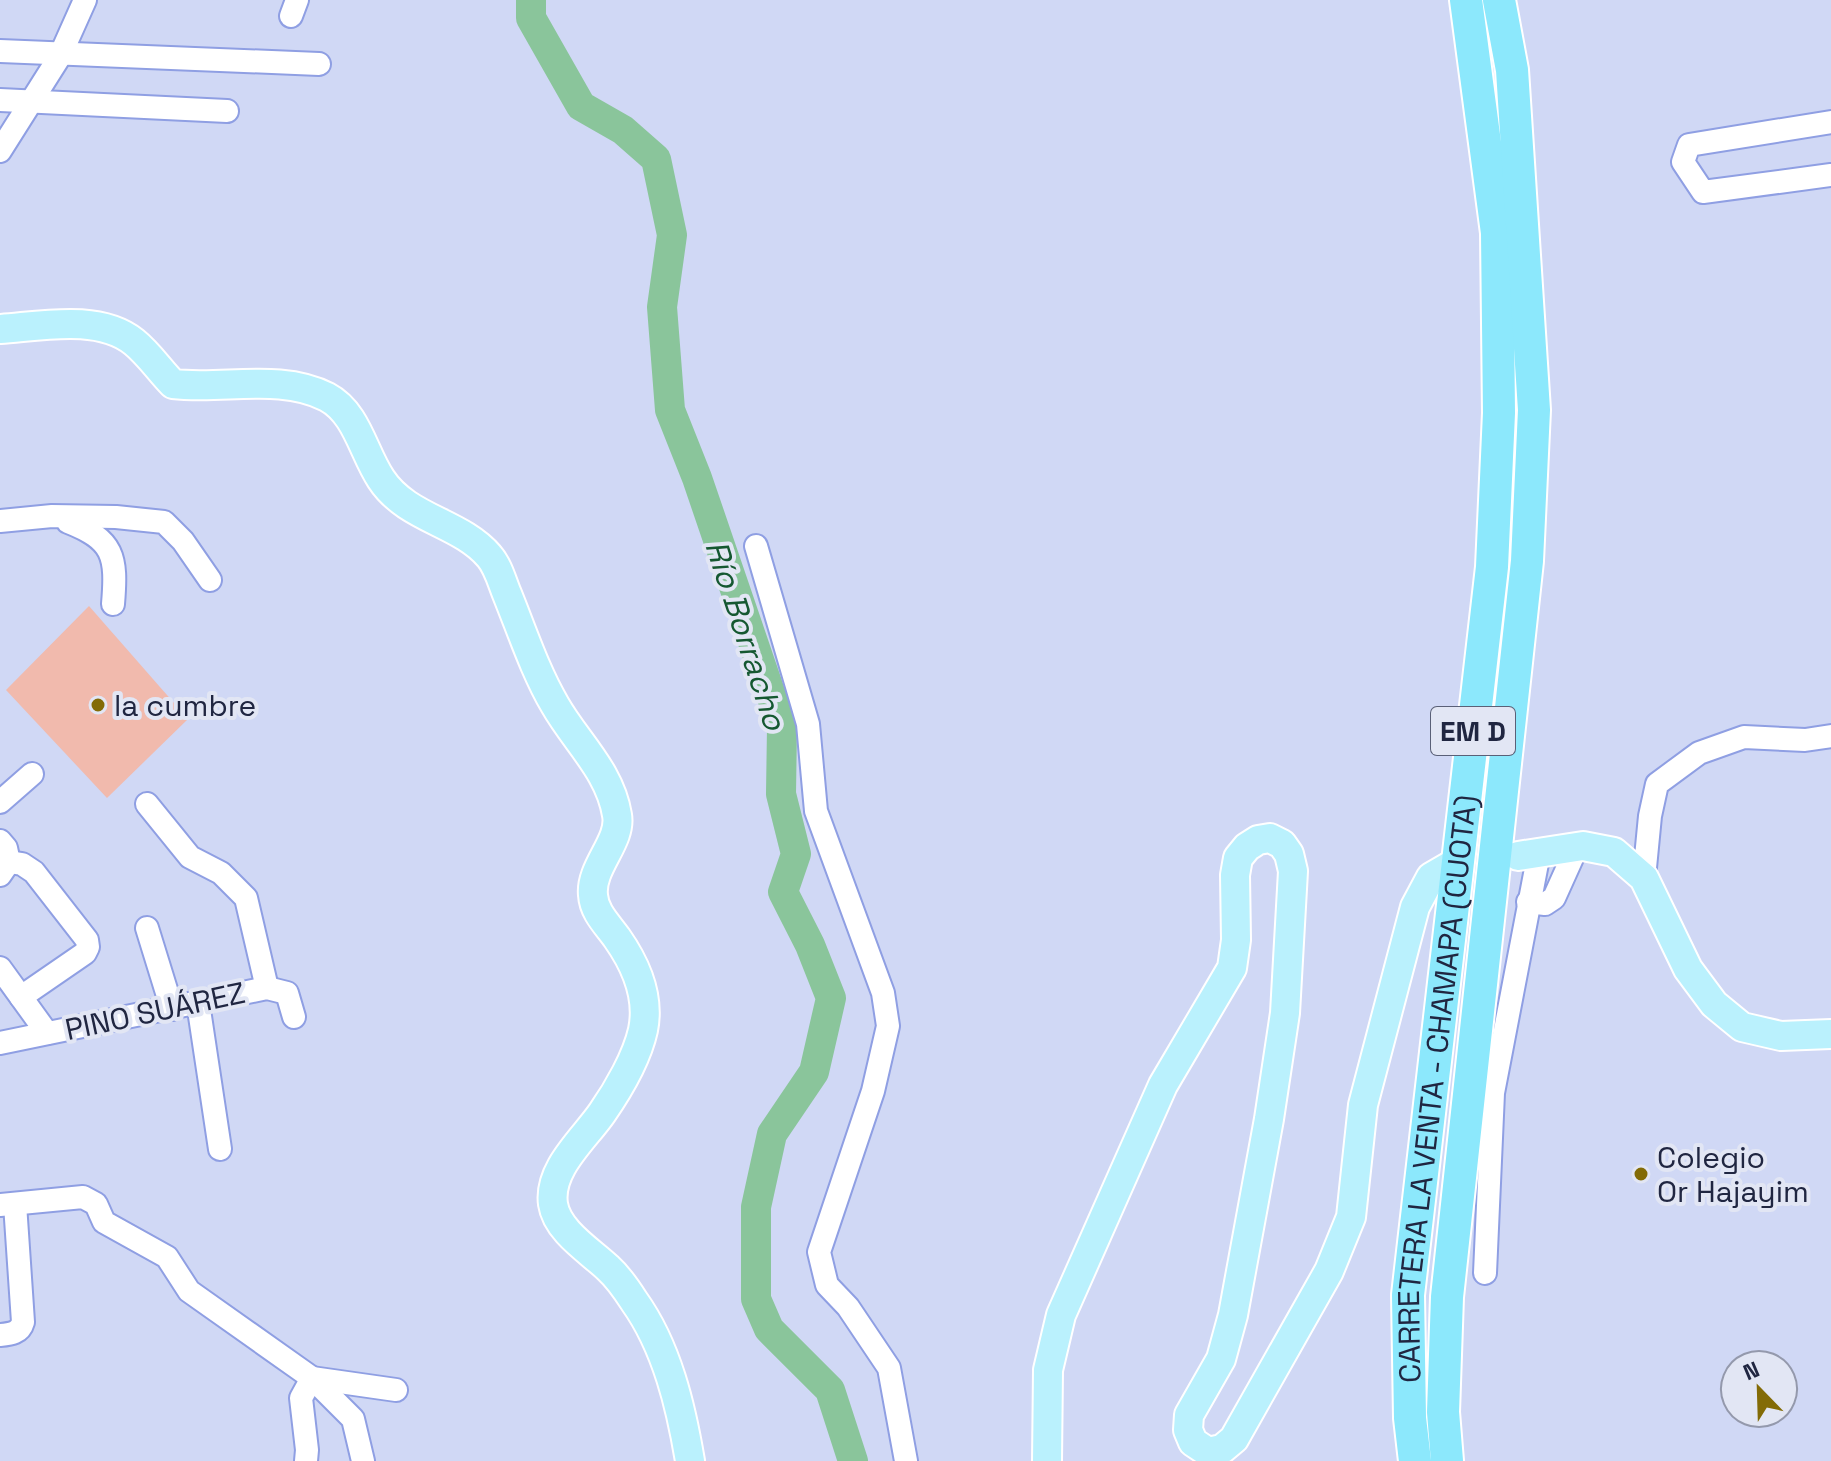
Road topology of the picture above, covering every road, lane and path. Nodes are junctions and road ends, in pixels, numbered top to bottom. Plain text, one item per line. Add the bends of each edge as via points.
1 (85, 0) edge
2 (1466, 0) edge
3 (1499, 0) edge
4 (0, 51) edge
5 (60, 56) junction
6 (319, 64) dead end
7 (0, 100) edge
8 (30, 101) junction
9 (227, 111) dead end
10 (1831, 122) edge
11 (0, 151) edge
12 (1831, 175) edge
13 (0, 329) edge
14 (52, 516) junction
15 (0, 521) edge
16 (756, 546) dead end
17 (210, 580) dead end
18 (113, 604) dead end
19 (1831, 736) edge
20 (32, 774) dead end
21 (0, 802) edge
22 (147, 804) dead end
23 (1577, 847) junction
24 (1528, 854) joint
25 (3, 859) edge
26 (1450, 866) dead end
27 (1644, 878) junction
28 (1528, 902) junction
29 (147, 928) dead end
30 (0, 968) edge
31 (267, 988) junction
32 (21, 997) junction
33 (198, 1003) junction
34 (172, 1009) junction
35 (294, 1017) dead end
36 (47, 1033) junction
37 (1831, 1034) edge
38 (0, 1043) edge
39 (220, 1149) dead end
40 (8, 1205) edge
41 (1485, 1273) dead end
42 (0, 1335) edge
43 (312, 1378) junction
44 (396, 1390) dead end
45 (1224, 1455) edge
46 (306, 1461) edge
47 (363, 1461) edge
48 (690, 1461) edge
49 (906, 1461) edge
50 (1047, 1461) edge
51 (1415, 1461) edge
52 (1447, 1461) edge

1 - 5 street
2 - 51 highway, CARRETERA LA VENTA - CHAMAPA (CUOTA) / EM D via 1497,233 1499,413 1492,567 1408,1295
3 - 52 highway, CARRETERA LA VENTA - CHAMAPA (CUOTA) / EM D via 1512,70 1534,410 1527,561 1447,1297
4 - 5 street
5 - 6 street
5 - 8 street
7 - 8 street
8 - 9 street
8 - 11 street
10 - 12 street via 1689,145 1683,162 1703,192
13 - 48 main road via 97,326 118,331 137,344 173,384 311,389 347,413 381,480 402,501 468,537 492,558 555,706 603,773 614,802 619,820 593,878 593,896 597,911 635,968 645,998 643,1031 628,1066 570,1154 554,1185 553,1206 637,1305 675,1388
14 - 15 street
14 - 17 street via 164,522
14 - 18 street via 95,533 108,547
16 - 49 street via 808,724 816,811 883,993 888,1026 873,1091 819,1252 827,1285 889,1368
19 - 27 street via 1744,737 1699,753 1657,784
20 - 21 street
22 - 31 street via 190,857 221,873 246,898
23 - 24 main road
23 - 27 main road via 1614,852
23 - 28 street via 1554,898 1545,904
24 - 28 street
25 - 32 street via 34,872 88,947
26 - 45 main road via 1431,877 1415,907 1363,1105 1351,1217 1329,1271
27 - 37 main road via 1688,969 1714,1004 1742,1027 1781,1036
28 - 41 street via 1493,1093
29 - 34 street
30 - 32 street
31 - 33 street, PINO SUÁREZ
31 - 35 street, PINO SUÁREZ via 287,993
32 - 36 street
33 - 34 street, PINO SUÁREZ
33 - 39 street
34 - 36 street, PINO SUÁREZ
36 - 38 street, PINO SUÁREZ
40 - 42 street via 23,1322 16,1332
40 - 43 street via 83,1197 96,1204 104,1222 167,1257 189,1291
43 - 44 street
43 - 46 street via 301,1398
43 - 47 street via 353,1419
45 - 50 main road via 1193,1442 1189,1415 1221,1359 1233,1315 1279,1065 1293,871 1289,854 1270,838 1258,840 1238,858 1232,968 1163,1085 1061,1315 1048,1370

